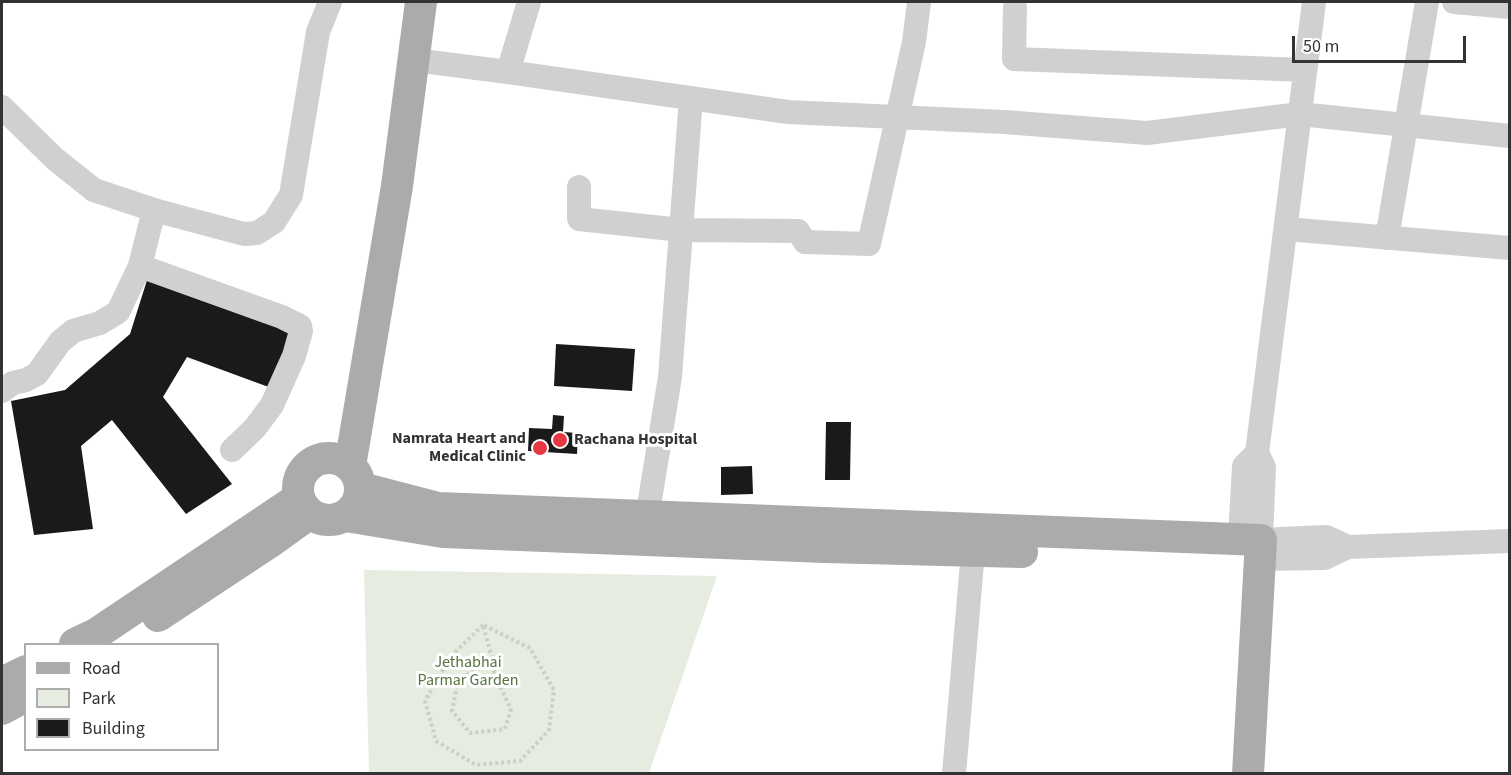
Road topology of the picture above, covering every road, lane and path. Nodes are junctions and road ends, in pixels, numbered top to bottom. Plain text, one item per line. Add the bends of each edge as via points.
1 (330, 2) edge
2 (402, 2) edge
3 (421, 2) edge
4 (530, 2) edge
5 (919, 2) edge
6 (1314, 2) edge
7 (1427, 2) edge
8 (1454, 2) edge
9 (1015, 7) dead end
10 (1509, 7) edge
11 (414, 60) junction
12 (1305, 70) junction
13 (508, 72) junction
14 (691, 98) junction
15 (2, 107) edge
16 (1300, 114) junction
17 (897, 117) junction
18 (1406, 126) junction
19 (1509, 136) edge
20 (579, 187) dead end
21 (154, 210) junction
22 (1286, 229) junction
23 (681, 230) junction
24 (1387, 238) junction
25 (1509, 248) edge
26 (140, 266) junction
27 (5, 384) edge
28 (232, 450) dead end
29 (346, 470) junction
30 (304, 506) junction
31 (346, 516) junction
32 (647, 518) junction
33 (1509, 541) edge
34 (1250, 549) junction
35 (973, 550) junction
36 (483, 625) junction
37 (79, 643) edge
38 (116, 643) edge
39 (492, 658) junction
40 (24, 672) edge
41 (2, 684) edge
42 (24, 697) edge
43 (2, 709) edge
44 (954, 774) edge
45 (1229, 774) edge
46 (1248, 774) edge

1 - 21 street via 318,32 291,195 274,222 256,233 244,234
2 - 29 main road
3 - 11 main road
4 - 13 street
5 - 17 street
6 - 12 street
7 - 18 street
8 - 10 street
9 - 12 street via 1014,59
11 - 13 street
11 - 29 main road via 397,186
12 - 16 street
13 - 14 street
14 - 17 street via 788,112
14 - 23 street
15 - 21 street via 55,159 94,190
16 - 17 street via 1147,132
16 - 18 street
16 - 22 street
17 - 23 street via 869,244 805,242 798,231
18 - 19 street
18 - 24 street
20 - 23 street via 579,219
21 - 26 street
22 - 24 street
22 - 34 street via 1257,453 1264,467
23 - 32 street via 670,377
24 - 25 street
26 - 27 street via 118,312 74,331 60,342 37,374
26 - 28 street via 300,326 294,356 272,405
29 - 30 main road via 320,459 304,470 298,488
29 - 31 main road via 357,504
29 - 32 main road via 438,508
30 - 31 main road via 317,519 337,520
30 - 37 main road
30 - 38 main road via 270,542
31 - 35 main road via 443,532
32 - 34 main road via 1144,534
33 - 34 street via 1348,547 1326,537
34 - 35 main road
34 - 45 main road
34 - 46 main road
35 - 44 street
36 - 36 path via 451,656 425,701 436,741 476,765 520,761 549,730 554,690 530,648
36 - 39 path
39 - 39 path via 458,681 452,711 470,733 505,729 511,709 495,676
40 - 41 main road
42 - 43 main road

